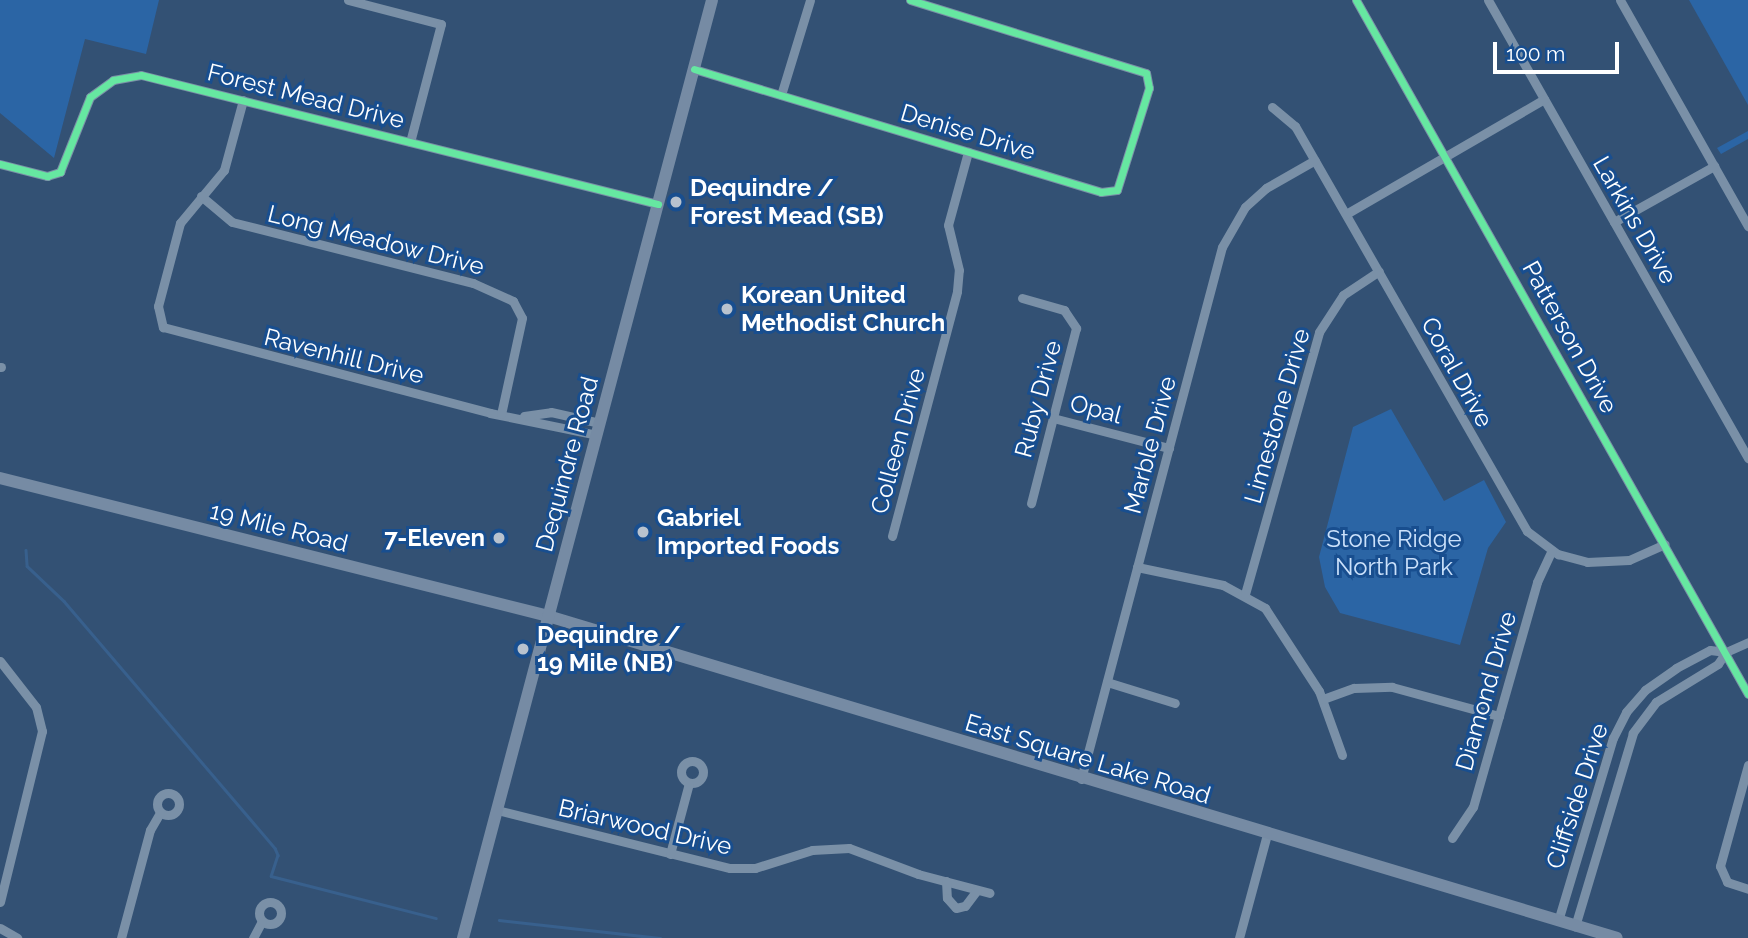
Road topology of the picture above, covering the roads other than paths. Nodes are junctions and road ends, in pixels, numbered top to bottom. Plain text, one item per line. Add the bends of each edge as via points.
1 (348, 0) edge
2 (712, 0) edge
3 (810, 0) edge
4 (910, 0) edge
5 (952, 0) edge
6 (1356, 0) edge
7 (1488, 0) edge
8 (1620, 0) edge
9 (948, 12) junction
10 (694, 69) junction
11 (781, 95) junction
12 (1545, 99) junction
13 (243, 100) junction
14 (1272, 107) dead end
15 (410, 142) junction
16 (968, 152) junction
17 (1445, 156) junction
18 (1315, 160) junction
19 (0, 164) edge
20 (1714, 166) junction
21 (201, 196) junction
22 (658, 204) junction
23 (1346, 214) junction
24 (1614, 222) junction
25 (1748, 226) edge
26 (1379, 271) junction
27 (1022, 298) dead end
28 (501, 414) junction
29 (1053, 418) junction
30 (598, 429) junction
31 (1169, 448) junction
32 (1748, 458) edge
33 (0, 478) edge
34 (1031, 503) dead end
35 (892, 536) dead end
36 (1665, 544) junction
37 (1552, 550) junction
38 (1138, 567) junction
39 (1245, 594) junction
40 (548, 616) junction
41 (1748, 642) edge
42 (1726, 652) junction
43 (0, 661) edge
44 (1107, 682) junction
45 (1748, 694) edge
46 (1323, 699) junction
47 (1175, 703) dead end
48 (1626, 712) junction
49 (1499, 716) junction
50 (1640, 721) junction
51 (1342, 755) dead end
52 (1748, 765) edge
53 (1081, 779) junction
54 (689, 783) dead end
55 (497, 810) junction
56 (1591, 810) junction
57 (160, 813) dead end
58 (1607, 815) junction
59 (1267, 834) junction
60 (1452, 838) dead end
61 (670, 854) junction
62 (946, 881) junction
63 (1748, 889) edge
64 (977, 890) junction
65 (990, 893) dead end
66 (0, 902) edge
67 (1558, 920) junction
68 (262, 921) dead end
69 (1575, 926) junction
70 (0, 928) edge
71 (16, 938) edge
72 (121, 938) edge
73 (253, 938) edge
74 (463, 938) edge
75 (1239, 938) edge
76 (1617, 938) edge

1 - 15 street via 441,24
2 - 10 main road, Dequindre Road
3 - 11 street
4 - 9 street
5 - 9 street
6 - 17 street, Patterson Drive
7 - 12 street, Larkins Drive
8 - 20 street
9 - 16 street, Denise Drive via 1141,70 1149,77 1129,158 1114,192
10 - 11 street, Denise Drive
10 - 22 main road, Dequindre Road
11 - 16 street, Denise Drive
12 - 17 street
12 - 24 street, Larkins Drive
13 - 15 street, Forest Mead Drive
13 - 19 street, Forest Mead Drive via 153,77 121,77 104,85 85,104 60,172 47,176
13 - 21 street via 224,170
14 - 18 street, Coral Drive via 1296,127
15 - 22 street, Forest Mead Drive
16 - 35 street, Colleen Drive via 948,225 959,270 957,291
17 - 23 street
17 - 36 street, Patterson Drive
18 - 23 street, Coral Drive
18 - 31 street, Marble Drive via 1266,188 1234,220 1216,270
20 - 24 street
20 - 25 street
21 - 28 street, Long Meadow Drive via 232,222 474,283 513,301 523,318
21 - 28 street, Ravenhill Drive via 180,223 158,306 160,323 174,333
22 - 30 main road, Dequindre Road
23 - 26 street, Coral Drive
24 - 32 street, Larkins Drive
26 - 37 street, Coral Drive via 1512,511
26 - 39 street, Limestone Drive via 1343,295 1319,332
27 - 29 street, Ruby Drive via 1064,310 1074,321 1075,335
28 - 30 street, Ravenhill Drive via 551,412
29 - 31 street, Opal
29 - 34 street, Ruby Drive
30 - 40 main road, Dequindre Road
31 - 38 street, Marble Drive
33 - 40 main road, 19 Mile Road
36 - 37 street, Coral Drive via 1640,557 1608,563 1575,560
36 - 42 street, Patterson Drive
37 - 49 street, Diamond Drive via 1537,582
38 - 39 street via 1217,583
38 - 44 street, Marble Drive
39 - 46 street via 1275,619
40 - 53 main road, East Square Lake Road
40 - 55 main road, Dequindre Road
41 - 42 street, Cliffside Drive
42 - 45 street, Patterson Drive
42 - 48 street, Cliffside Drive via 1710,650 1676,668 1645,690
42 - 50 street, Cliffside Drive via 1718,664 1656,702
43 - 66 street via 31,699 42,722 41,749
44 - 47 street
44 - 53 street, Marble Drive
46 - 49 street via 1354,688 1392,687
46 - 51 street
48 - 50 street, Cliffside Drive
48 - 56 street, Cliffside Drive
49 - 60 street, Diamond Drive via 1473,807
50 - 58 street, Cliffside Drive
52 - 63 street via 1721,874 1727,882
53 - 59 main road, East Square Lake Road
54 - 61 street
55 - 61 street, Briarwood Drive
55 - 74 main road, Dequindre Road
56 - 58 street, Cliffside Drive
56 - 67 street, Cliffside Drive
57 - 72 street via 150,830
58 - 69 street, Cliffside Drive
59 - 67 main road, East Square Lake Road
59 - 75 street
61 - 62 street, Briarwood Drive via 743,869 811,850 849,848
62 - 64 street, Briarwood Drive
62 - 64 street via 947,898 956,908 965,906
64 - 65 street, Briarwood Drive
67 - 69 main road, East Square Lake Road
68 - 73 street
69 - 76 main road, East Square Lake Road
70 - 71 street

